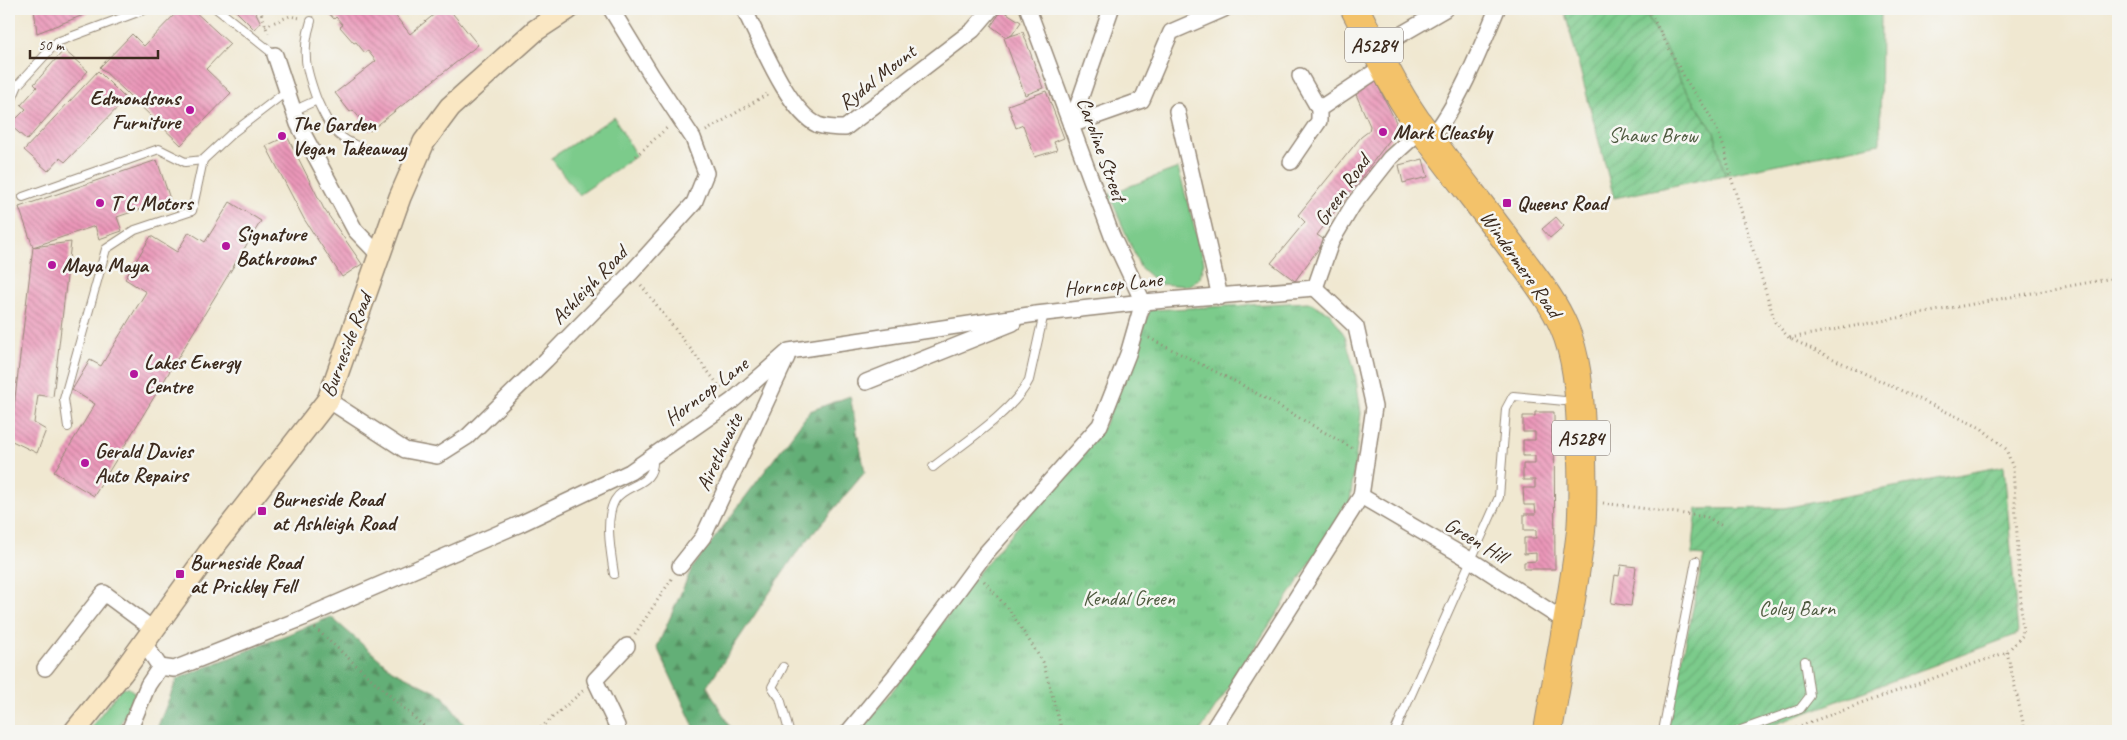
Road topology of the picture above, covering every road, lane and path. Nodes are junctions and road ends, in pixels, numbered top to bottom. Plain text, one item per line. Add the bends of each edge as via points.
1 (146, 9) edge
2 (217, 9) edge
3 (568, 9) edge
4 (611, 9) edge
5 (744, 9) edge
6 (991, 9) edge
7 (1028, 9) edge
8 (1111, 9) edge
9 (1224, 9) edge
10 (1355, 9) edge
11 (1445, 9) edge
12 (1497, 9) edge
13 (1648, 9) edge
14 (310, 21) joint
15 (265, 26) dead end
16 (275, 55) joint
17 (1380, 57) junction
18 (1300, 76) dead end
19 (783, 86) junction
20 (287, 92) junction
21 (317, 100) junction
22 (9, 106) edge
23 (1319, 109) junction
24 (293, 111) junction
25 (1177, 111) dead end
26 (678, 117) junction
27 (1071, 125) junction
28 (1426, 134) junction
29 (693, 138) junction
30 (364, 149) dead end
31 (636, 156) dead end
32 (203, 160) junction
33 (1291, 162) dead end
34 (23, 197) dead end
35 (379, 255) junction
36 (631, 272) junction
37 (2118, 277) edge
38 (1315, 288) junction
39 (1220, 297) junction
40 (1143, 302) junction
41 (1040, 313) junction
42 (1134, 332) junction
43 (1789, 338) junction
44 (789, 351) junction
45 (866, 382) dead end
46 (328, 400) junction
47 (732, 402) junction
48 (1580, 403) junction
49 (68, 427) dead end
50 (653, 456) junction
51 (1367, 456) junction
52 (933, 467) dead end
53 (1361, 496) junction
54 (1582, 501) junction
55 (1724, 527) dead end
56 (1696, 560) dead end
57 (1472, 561) junction
58 (680, 566) joint
59 (614, 574) dead end
60 (983, 579) dead end
61 (303, 618) junction
62 (1568, 622) junction
63 (149, 636) junction
64 (627, 646) joint
65 (2007, 652) junction
66 (1806, 661) dead end
67 (160, 667) junction
68 (783, 667) dead end
69 (45, 668) dead end
70 (122, 673) junction
71 (596, 680) junction
72 (148, 685) junction
73 (75, 731) edge
74 (129, 731) edge
75 (429, 731) edge
76 (537, 731) edge
77 (617, 731) edge
78 (789, 731) edge
79 (849, 731) edge
80 (1062, 731) edge
81 (1212, 731) edge
82 (1395, 731) edge
83 (1548, 731) edge
84 (1663, 731) edge
85 (1738, 731) edge
86 (1785, 731) edge
87 (2025, 731) edge

1 - 22 lane via 57,42 18,85
2 - 16 lane
3 - 35 street, Burneside Road via 536,30 450,107 424,142
4 - 26 street, Ashleigh Road
5 - 19 street, Rydal Mount
6 - 19 street, Rydal Mount via 973,30 845,128 817,124 800,110
7 - 27 street, Caroline Street
8 - 27 street
9 - 27 street via 1171,32 1142,100
10 - 17 highway, Windermere Road / A5284
11 - 17 street
12 - 28 street via 1486,38 1438,130
13 - 43 path via 1717,130 1775,322
14 - 15 path via 290,16
14 - 21 lane via 306,36 306,70
16 - 20 street
17 - 23 street
17 - 28 highway, Windermere Road / A5284 via 1405,104
18 - 23 street
19 - 29 path
20 - 24 street
20 - 32 lane via 231,134
21 - 24 lane
21 - 30 lane via 329,125 344,141
23 - 33 street via 1319,121
24 - 35 street via 354,230
25 - 39 street
26 - 29 street, Ashleigh Road
26 - 31 path
27 - 40 street, Caroline Street via 1112,236
28 - 38 street, Green Road via 1390,158 1352,205 1331,242
28 - 48 highway, Windermere Road / A5284 via 1549,297 1571,345
29 - 36 street, Ashleigh Road via 706,173 694,203
32 - 34 lane via 185,162 159,149
32 - 49 lane via 192,211 135,230 106,249 64,399
35 - 46 street, Burneside Road
36 - 46 street, Ashleigh Road via 467,437 437,456 405,450
36 - 47 path
37 - 43 path
38 - 39 street, Horncop Lane
38 - 51 street via 1356,327 1374,408
39 - 40 street, Horncop Lane
40 - 41 street, Horncop Lane
40 - 42 street
41 - 44 street, Horncop Lane
41 - 45 street
41 - 52 lane via 1026,387 1006,408
42 - 51 path via 1242,385
42 - 79 street via 1100,425 985,554 897,673
43 - 65 path via 1981,428 2006,449 2013,468 2023,635
44 - 47 street, Horncop Lane
44 - 58 street, Airethwaite via 704,537
46 - 63 street, Burneside Road via 208,554
47 - 50 street, Horncop Lane
48 - 54 highway, Windermere Road / A5284
48 - 57 lane via 1513,396 1506,408 1499,497
50 - 59 lane via 654,466 647,478 616,498 610,512
50 - 61 street, Horncop Lane via 630,472 520,524
51 - 53 street
53 - 57 street, Green Hill
53 - 81 street
54 - 55 path via 1707,517
54 - 62 highway, Windermere Road / A5284
56 - 84 lane
57 - 62 street, Green Hill
57 - 82 lane
58 - 64 path
60 - 80 path via 1010,611 1043,662
61 - 67 street, Horncop Lane via 174,669
61 - 75 path
62 - 83 highway, Windermere Road / A5284
63 - 67 street
63 - 69 street via 104,593
63 - 70 street, Burneside Road
64 - 71 street
65 - 86 path
65 - 87 path
66 - 85 lane via 1810,696 1800,709
67 - 72 street
68 - 78 lane via 772,686 780,698
70 - 72 street
70 - 73 street, Burneside Road
71 - 76 path
71 - 77 street
72 - 74 street

